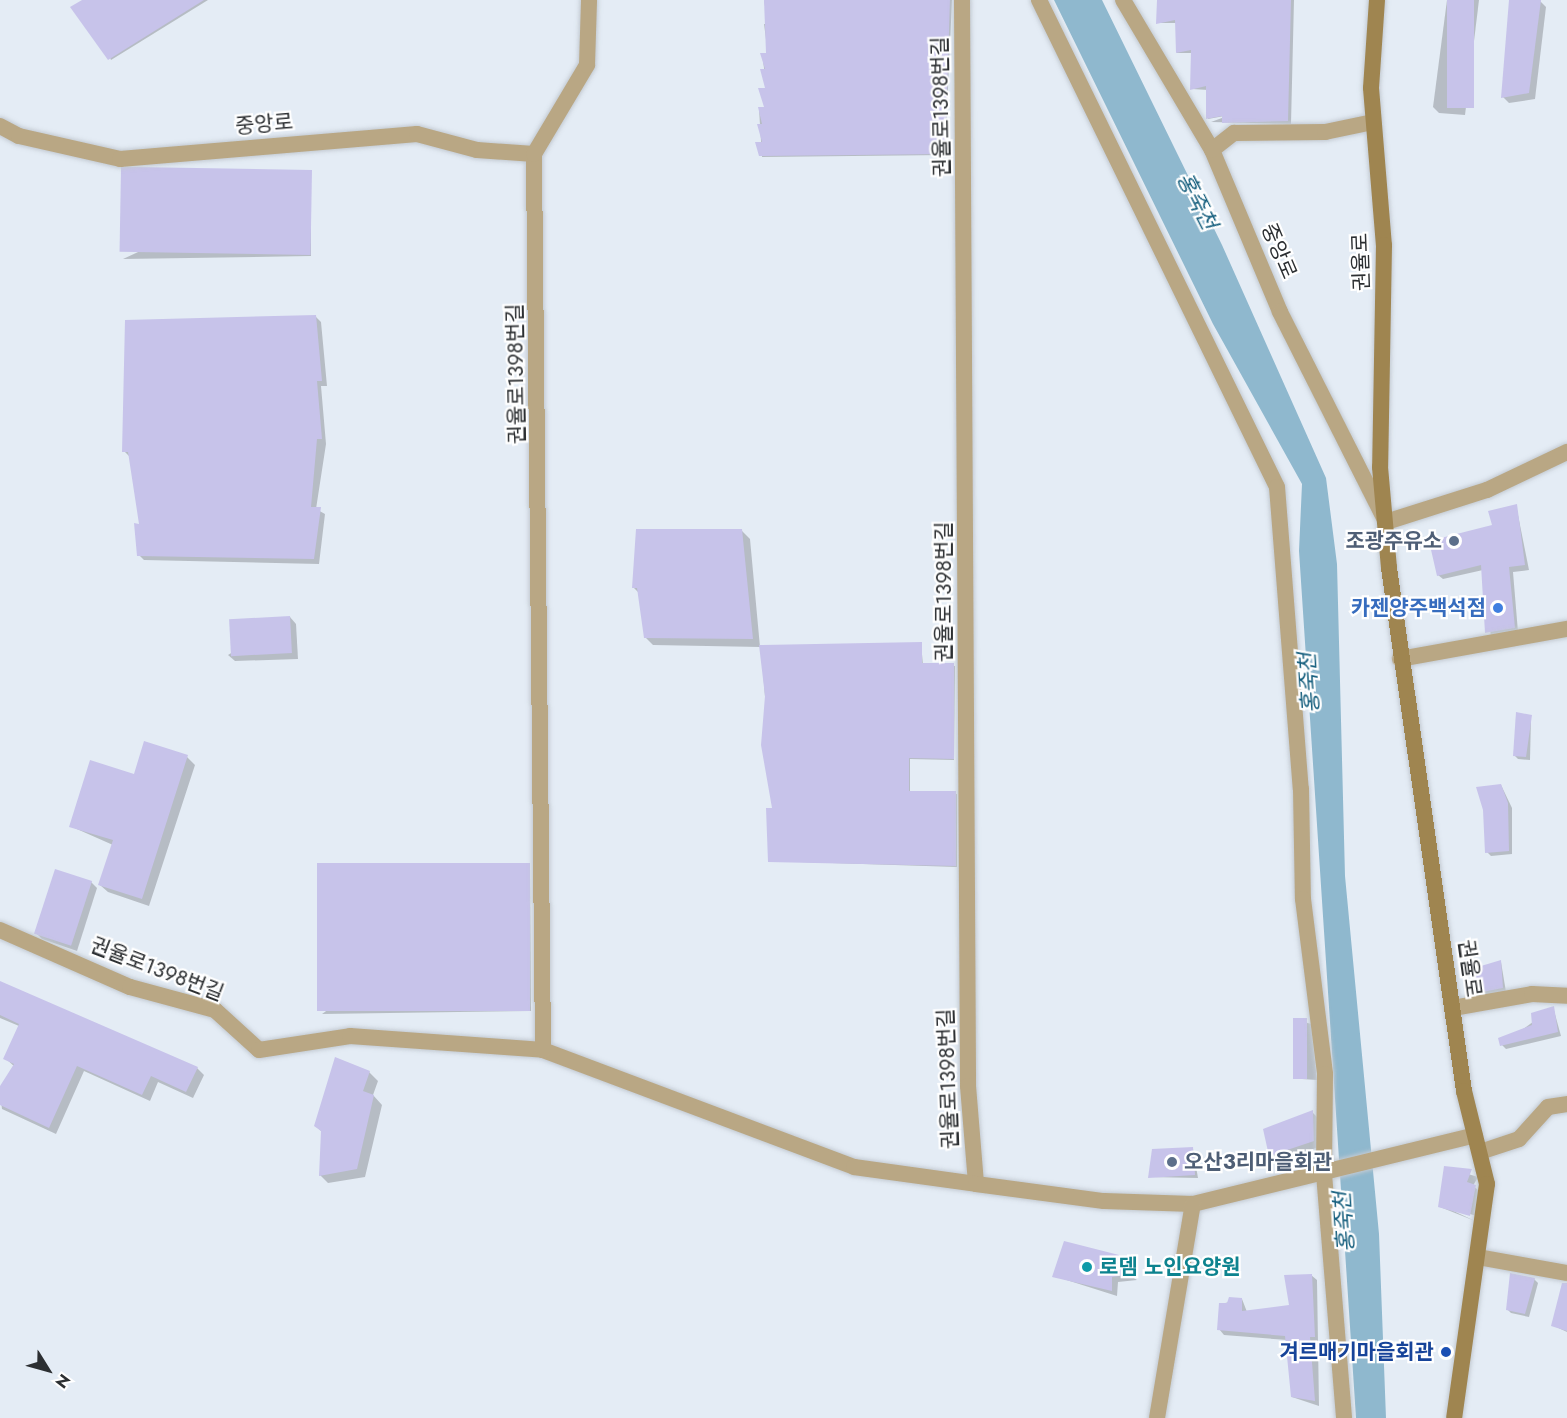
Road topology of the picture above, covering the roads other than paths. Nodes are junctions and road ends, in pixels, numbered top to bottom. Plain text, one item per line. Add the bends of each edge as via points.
1 (589, 0) edge
2 (962, 0) edge
3 (1039, 0) edge
4 (1124, 0) edge
5 (1377, 0) edge
6 (1373, 122) junction
7 (0, 126) edge
8 (1212, 150) junction
9 (534, 154) junction
10 (1567, 452) edge
11 (1386, 522) junction
12 (1567, 629) edge
13 (1400, 659) junction
14 (0, 930) edge
15 (1567, 996) edge
16 (1453, 1008) junction
17 (543, 1050) junction
18 (1567, 1104) edge
19 (1475, 1135) junction
20 (1480, 1152) junction
21 (1324, 1174) junction
22 (975, 1184) junction
23 (1192, 1204) junction
24 (1478, 1257) junction
25 (1567, 1273) edge
26 (1157, 1418) edge
27 (1344, 1418) edge
28 (1454, 1418) edge

1 - 9 street via 587,65
2 - 22 street, 권율로1398번길 via 968,1074
3 - 21 street via 1277,487 1303,899 1325,1074
4 - 8 street, 중앙로
5 - 6 main road, 권율로
6 - 8 street via 1325,132 1234,133
6 - 11 main road, 권율로 via 1384,245 1380,467
7 - 9 street, 중앙로 via 19,136 120,159 417,134 477,150
8 - 11 street, 중앙로 via 1280,312
9 - 17 street, 권율로1398번길
10 - 11 street via 1487,490
11 - 13 main road, 권율로
12 - 13 street
13 - 16 main road, 권율로
14 - 17 street, 권율로1398번길 via 130,987 215,1011 259,1050 350,1036
15 - 16 street via 1533,994
16 - 19 main road, 권율로
17 - 22 street, 권율로1398번길 via 854,1167
18 - 20 street via 1548,1107 1519,1139
19 - 20 main road, 권율로
19 - 21 street, 권율로1398번길
20 - 24 main road, 권율로 via 1487,1196
21 - 23 street, 권율로1398번길
21 - 27 street
22 - 23 street, 권율로1398번길 via 1104,1201
23 - 26 street
24 - 25 street
24 - 28 main road, 권율로 via 1465,1318

